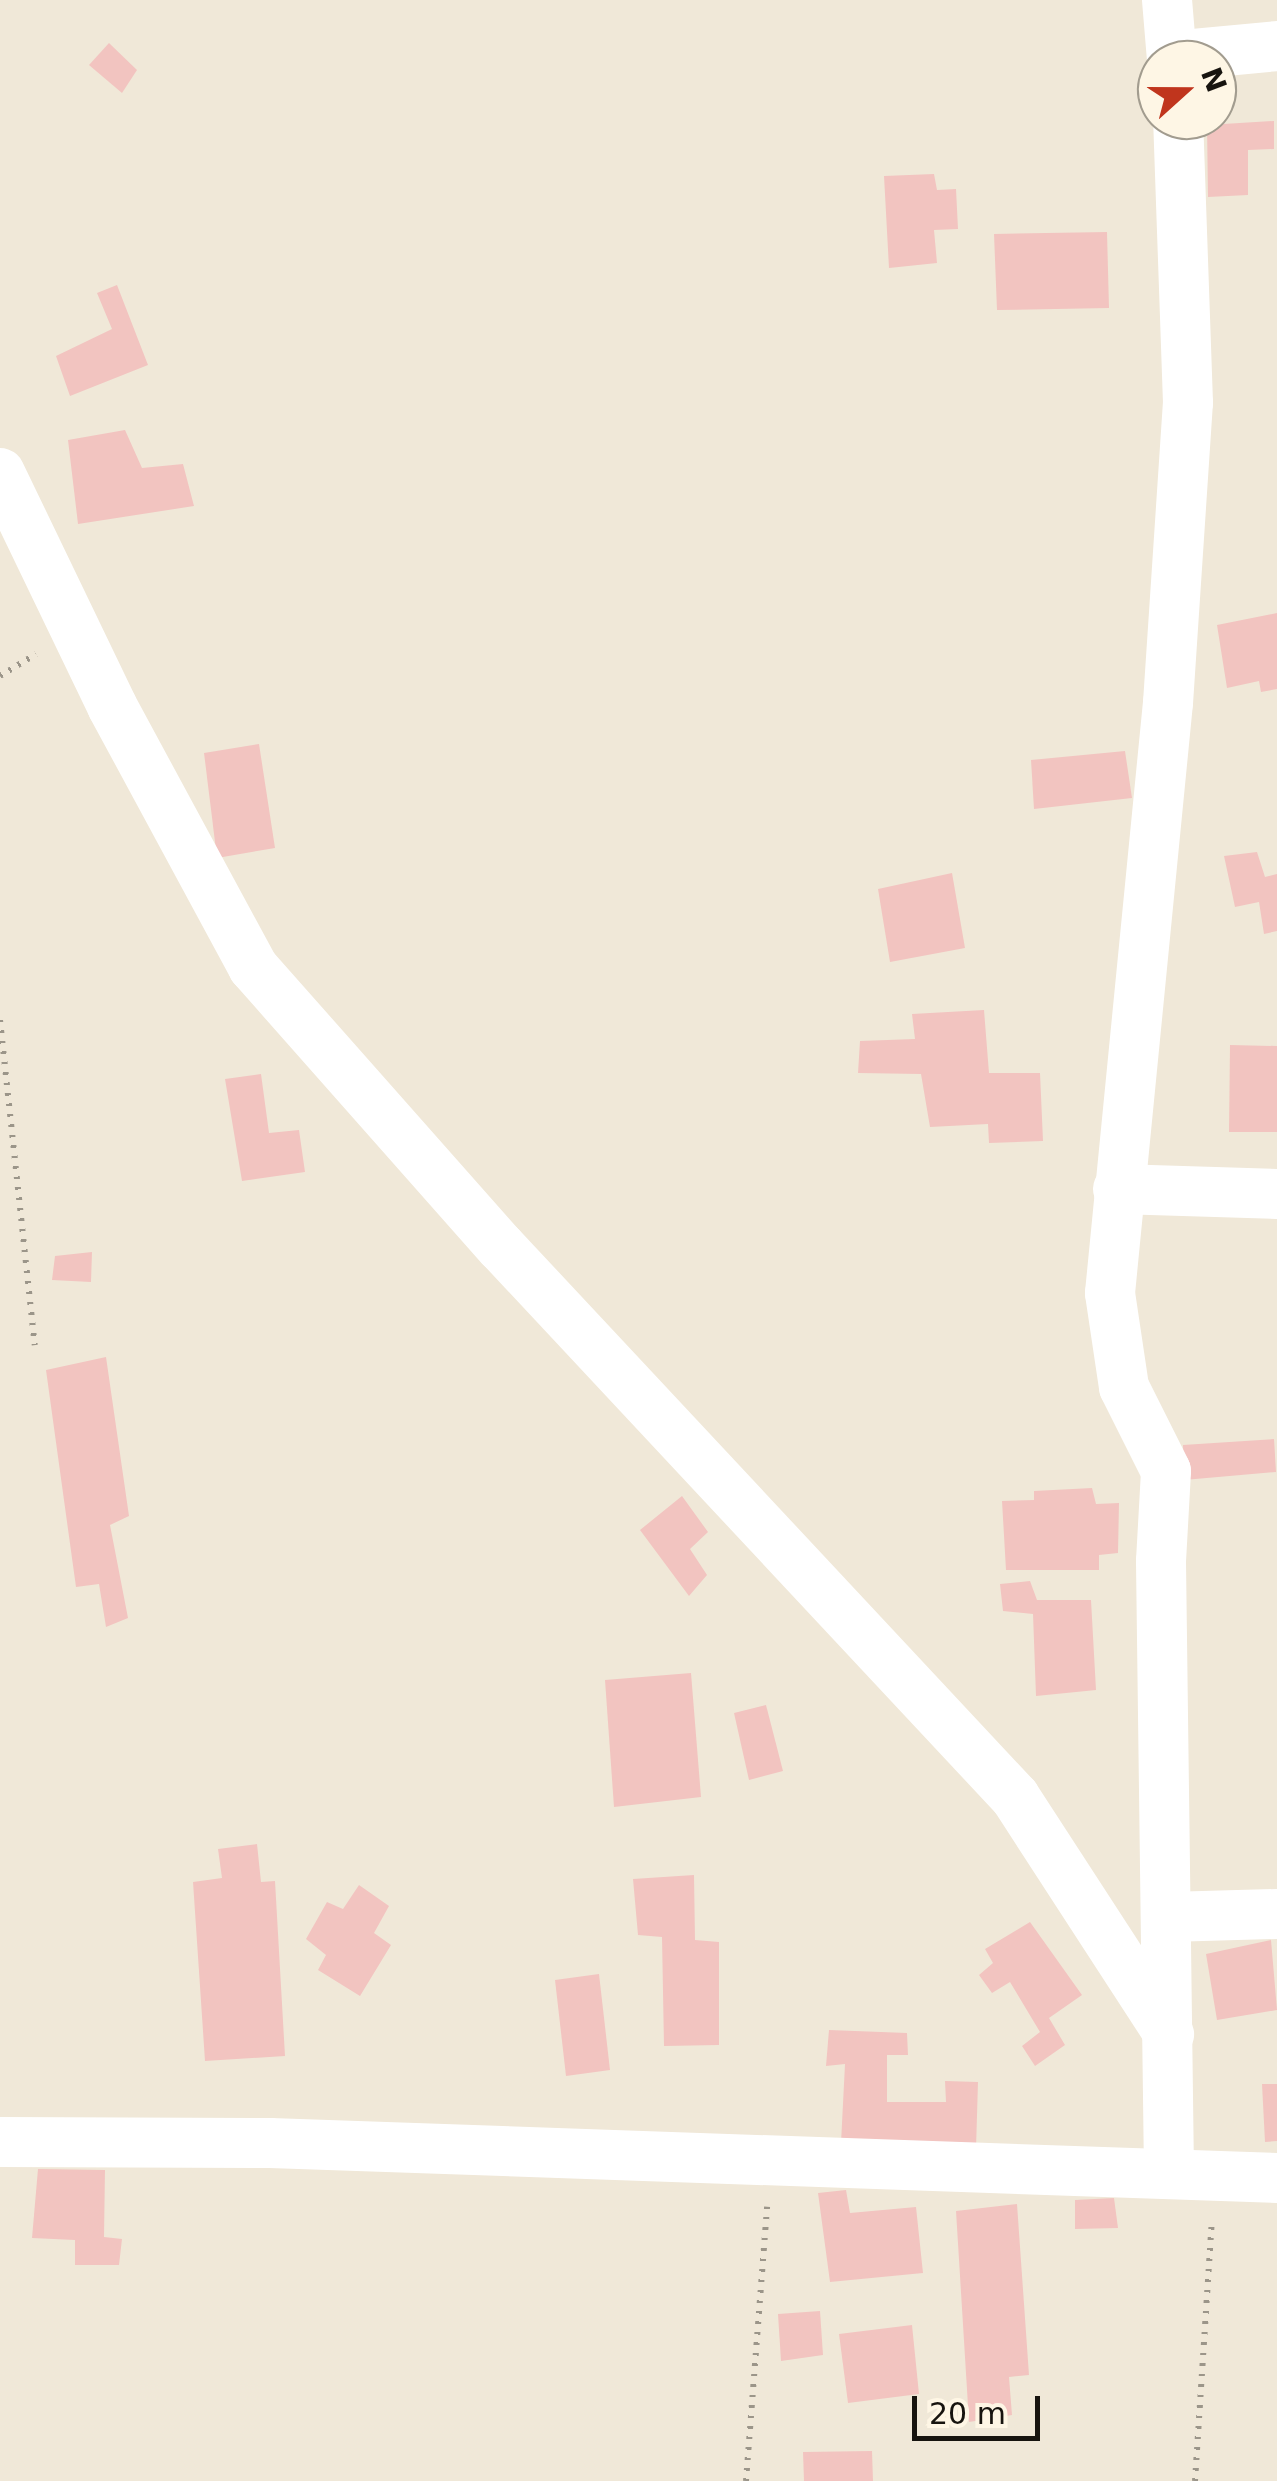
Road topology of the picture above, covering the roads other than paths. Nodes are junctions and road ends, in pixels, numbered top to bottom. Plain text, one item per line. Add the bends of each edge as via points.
1 (1167, 0) edge
2 (1170, 40) edge
3 (1277, 46) edge
4 (1237, 51) edge
5 (1179, 140) edge
6 (0, 473) edge
7 (1118, 1189) junction
8 (1277, 1194) edge
9 (1277, 1914) edge
10 (1168, 1917) junction
11 (1168, 2034) junction
12 (0, 2142) edge
13 (1193, 2174) junction
14 (1277, 2178) edge

1 - 2 street
3 - 4 street
5 - 7 street via 1188,403 1168,703
6 - 11 street via 112,706 253,967 501,1246 1015,1797
7 - 8 street
7 - 10 street via 1110,1293 1124,1387 1166,1471 1161,1561
9 - 10 street
10 - 11 street
11 - 13 street
12 - 13 street via 251,2143
13 - 14 street

